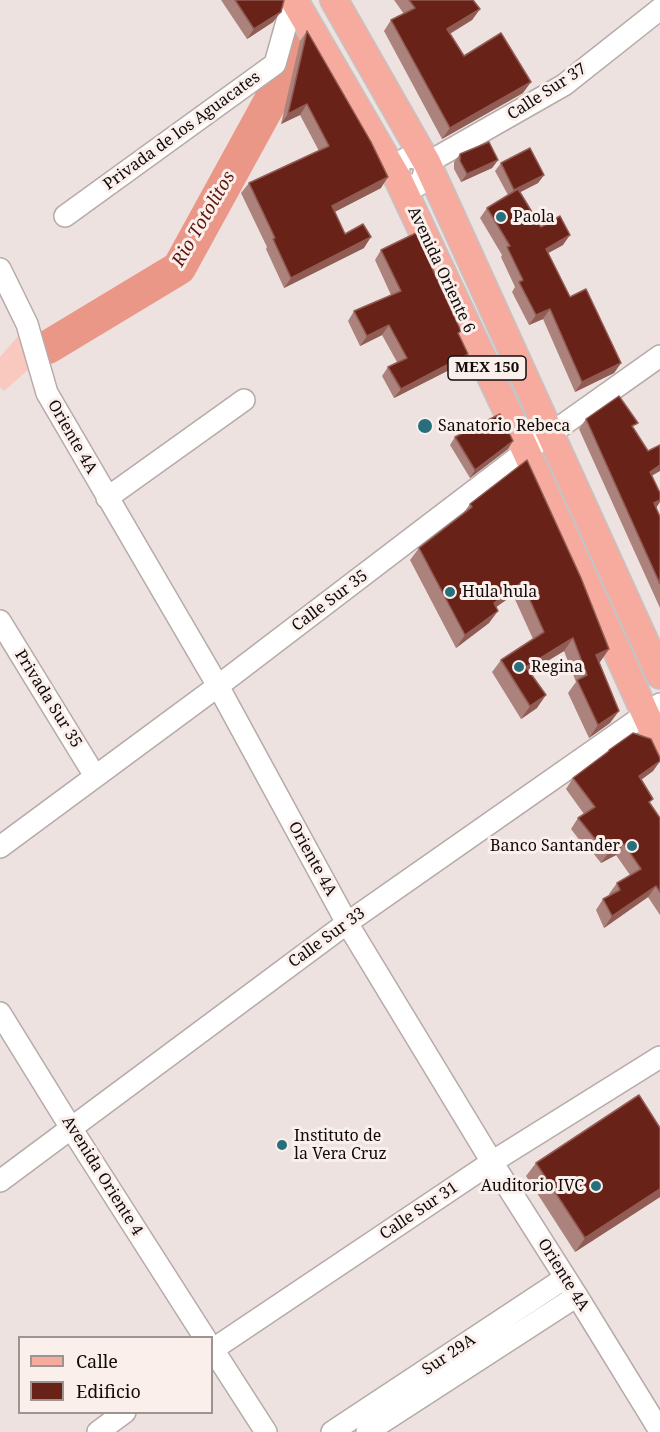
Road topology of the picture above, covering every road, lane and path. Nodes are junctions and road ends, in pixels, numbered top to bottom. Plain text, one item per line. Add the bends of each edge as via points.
1 (293, 0) edge
2 (334, 0) edge
3 (660, 9) edge
4 (427, 163) junction
5 (398, 179) junction
6 (65, 216) dead end
7 (0, 269) edge
8 (660, 356) edge
9 (244, 400) dead end
10 (551, 434) junction
11 (526, 452) junction
12 (107, 498) junction
13 (0, 621) edge
14 (660, 675) edge
15 (218, 686) junction
16 (652, 709) edge
17 (660, 746) edge
18 (95, 776) junction
19 (0, 847) edge
20 (347, 923) junction
21 (0, 1013) edge
22 (660, 1058) edge
23 (71, 1128) junction
24 (492, 1162) junction
25 (0, 1181) edge
26 (565, 1278) junction
27 (577, 1296) junction
28 (204, 1336) edge
29 (213, 1348) edge
30 (213, 1351) edge
31 (124, 1414) edge
32 (654, 1427) edge
33 (98, 1432) edge
34 (266, 1432) edge
35 (332, 1432) edge
36 (368, 1432) edge

1 - 5 main road, Avenida Oriente 6 / MEX 150
1 - 6 street, Privada de los Aguacates via 275,64
2 - 4 main road, Avenida Oriente 6 / MEX 150
3 - 4 street, Calle Sur 37 via 564,85
4 - 5 street via 413,157 405,159 399,165
4 - 10 main road, Avenida Oriente 6 / MEX 150
5 - 11 main road, Avenida Oriente 6 / MEX 150
7 - 12 street, Oriente 4A via 27,324 47,393
8 - 10 street, Calle Sur 35
9 - 12 street
10 - 11 street, Calle Sur 35
10 - 14 main road, Avenida Oriente 6 / MEX 150
11 - 15 street, Calle Sur 35
11 - 16 main road, Avenida Oriente 6 / MEX 150
12 - 15 street, Oriente 4A
13 - 18 street, Privada Sur 35
15 - 18 street, Calle Sur 35
15 - 20 street, Oriente 4A
16 - 17 main road, Avenida Oriente 6 / MEX 150
16 - 20 street, Calle Sur 33
18 - 19 street, Calle Sur 35
20 - 23 street, Calle Sur 33
20 - 24 street, Oriente 4A
21 - 23 street, Avenida Oriente 4
22 - 24 street, Calle Sur 31
23 - 25 street, Calle Sur 33
23 - 28 street, Avenida Oriente 4
24 - 26 street, Oriente 4A
24 - 29 street, Calle Sur 31
26 - 27 street, Oriente 4A
26 - 35 street, Sur 29A
27 - 32 street, Oriente 4A
27 - 36 street, Sur 29A
30 - 34 street
31 - 33 street

